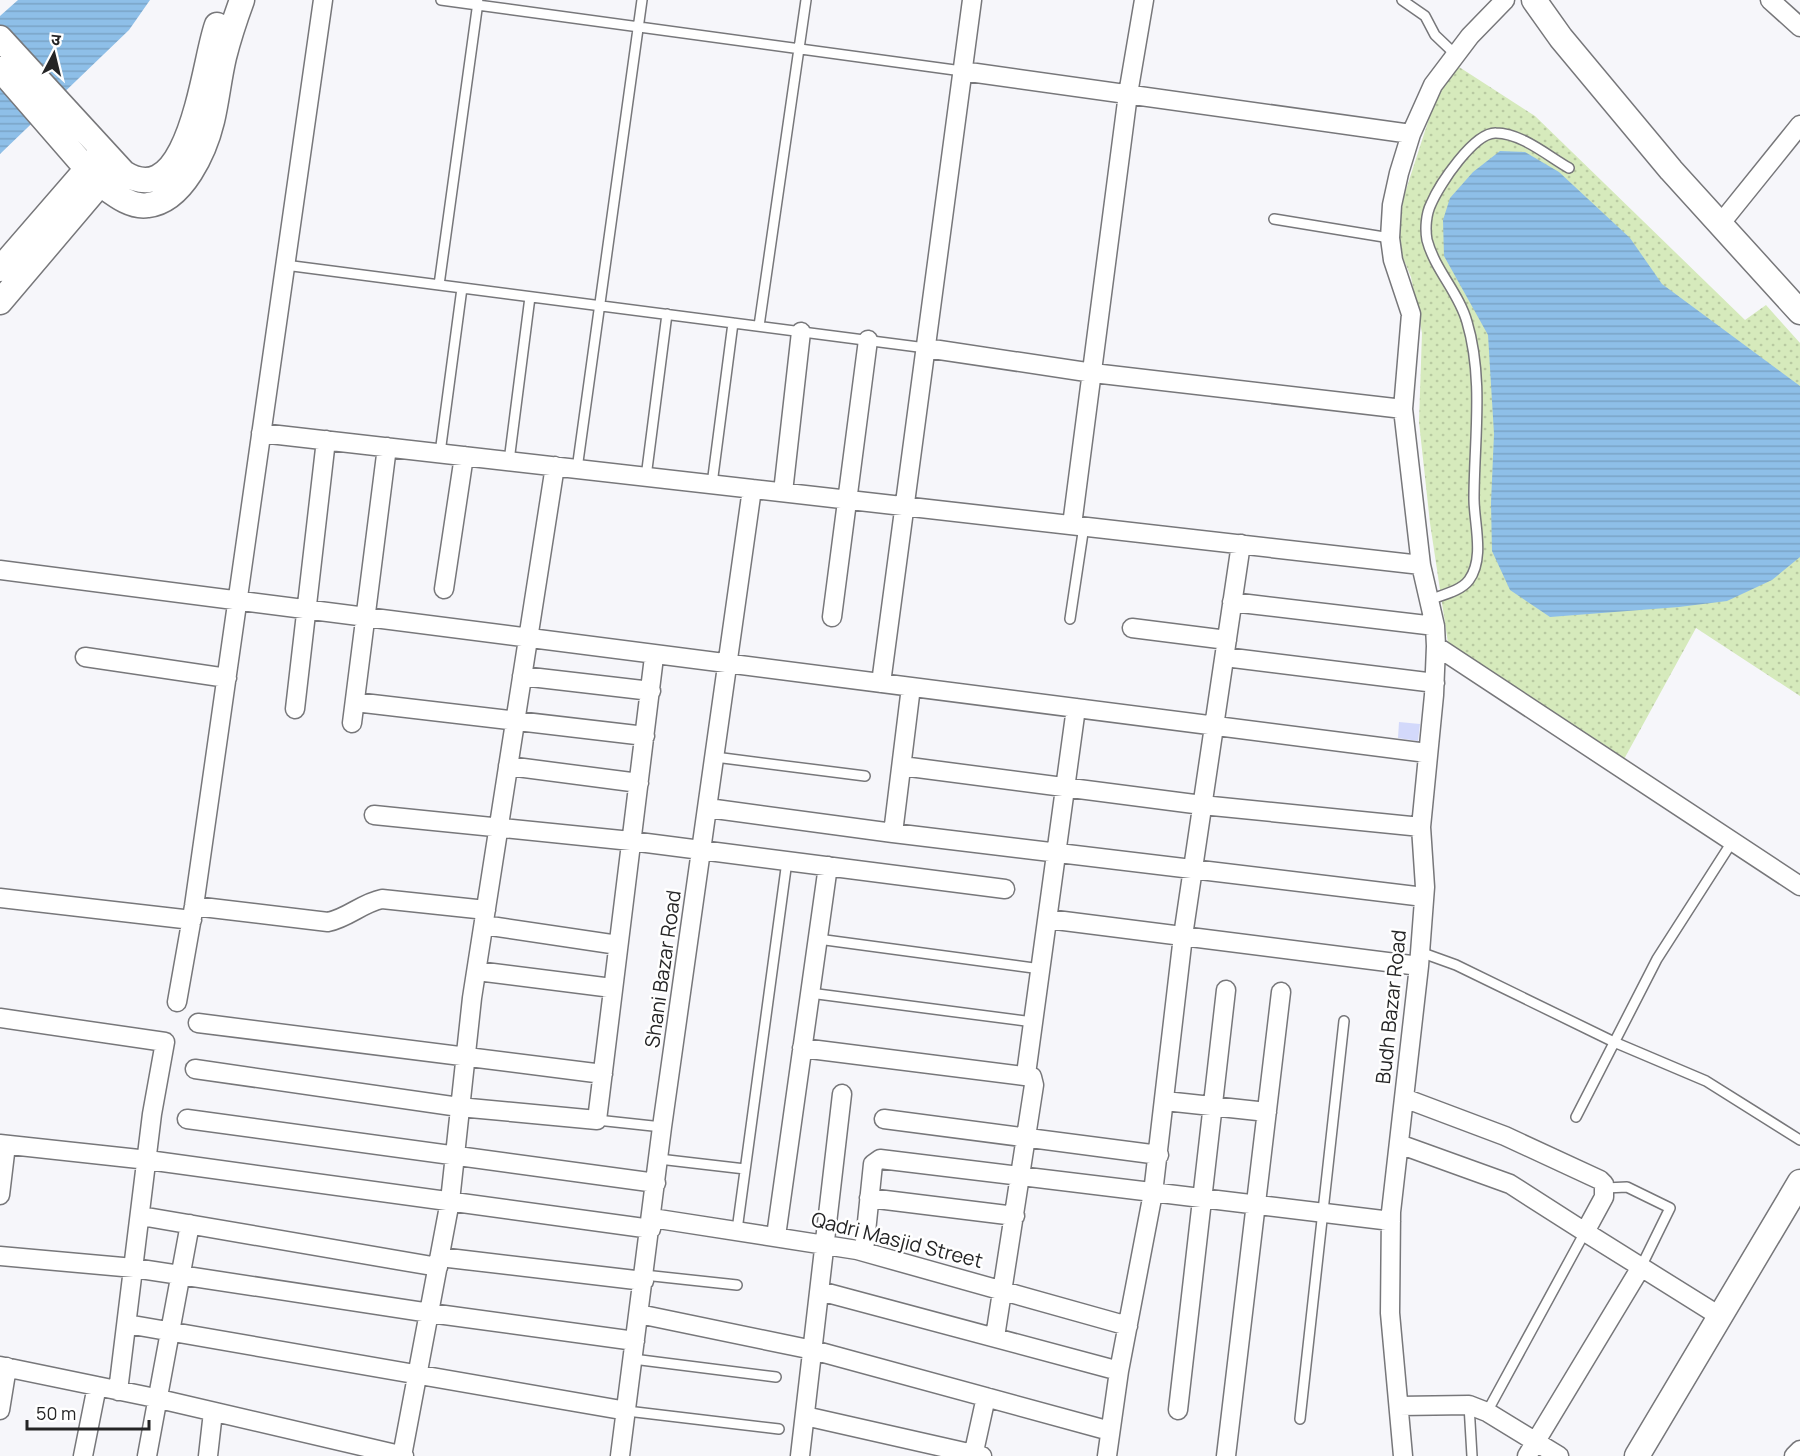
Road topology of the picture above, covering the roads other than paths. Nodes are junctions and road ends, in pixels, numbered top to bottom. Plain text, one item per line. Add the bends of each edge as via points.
1 (226, 0) edge
2 (242, 0) edge
3 (323, 0) edge
4 (441, 0) edge
5 (642, 0) edge
6 (806, 0) edge
7 (972, 0) edge
8 (1144, 0) edge
9 (1402, 0) edge
10 (1505, 0) edge
11 (1534, 0) edge
12 (1770, 0) edge
13 (478, 3) edge
14 (1797, 19) edge
15 (638, 26) junction
16 (0, 38) edge
17 (799, 48) junction
18 (1456, 55) junction
19 (0, 69) edge
20 (962, 71) junction
21 (1128, 94) junction
22 (1800, 125) edge
23 (1411, 134) junction
24 (110, 157) junction
25 (1569, 168) dead end
26 (93, 176) junction
27 (1274, 219) dead end
28 (1721, 223) junction
29 (1390, 238) junction
30 (285, 265) junction
31 (0, 269) edge
32 (439, 285) junction
33 (462, 288) junction
34 (530, 297) junction
35 (0, 302) edge
36 (600, 306) junction
37 (1800, 312) edge
38 (667, 315) junction
39 (733, 323) junction
40 (759, 326) junction
41 (801, 332) junction
42 (868, 340) junction
43 (926, 348) junction
44 (1094, 373) junction
45 (1403, 409) junction
46 (261, 433) junction
47 (326, 440) junction
48 (387, 447) junction
49 (440, 453) junction
50 (464, 456) junction
51 (509, 461) junction
52 (555, 466) junction
53 (577, 469) junction
54 (646, 477) junction
55 (712, 484) junction
56 (752, 489) junction
57 (783, 492) junction
58 (848, 500) junction
59 (905, 506) junction
60 (1078, 526) junction
61 (1241, 544) junction
62 (1421, 565) junction
63 (0, 570) edge
64 (444, 589) dead end
65 (1429, 600) junction
66 (238, 602) junction
67 (1233, 602) junction
68 (307, 611) junction
69 (365, 617) junction
70 (832, 617) dead end
71 (1070, 619) dead end
72 (1435, 626) junction
73 (1132, 628) dead end
74 (528, 639) junction
75 (1436, 646) junction
76 (1226, 649) junction
77 (85, 657) dead end
78 (654, 657) junction
79 (727, 665) junction
80 (522, 676) junction
81 (227, 678) junction
82 (880, 683) junction
83 (1435, 683) junction
84 (911, 687) junction
85 (651, 691) junction
86 (355, 702) junction
87 (1076, 708) junction
88 (295, 709) dead end
89 (515, 721) junction
90 (352, 723) dead end
91 (1213, 726) junction
92 (645, 736) junction
93 (1427, 753) junction
94 (715, 757) junction
95 (508, 766) junction
96 (902, 766) junction
97 (865, 776) dead end
98 (639, 783) junction
99 (1065, 786) junction
100 (1202, 805) junction
101 (708, 808) junction
102 (375, 815) dead end
103 (1420, 827) junction
104 (499, 830) junction
105 (893, 833) junction
106 (632, 841) junction
107 (1732, 842) junction
108 (702, 850) junction
109 (1058, 852) junction
110 (787, 861) junction
111 (828, 867) junction
112 (1193, 868) junction
113 (1800, 886) edge
114 (1005, 889) dead end
115 (1424, 897) junction
116 (0, 898) edge
117 (193, 913) junction
118 (485, 918) junction
119 (1048, 919) junction
120 (1183, 936) junction
121 (818, 939) junction
122 (618, 945) junction
123 (1420, 959) junction
124 (1041, 969) junction
125 (477, 971) junction
126 (612, 988) junction
127 (1226, 990) dead end
128 (1281, 992) dead end
129 (810, 993) junction
130 (177, 1002) dead end
131 (0, 1018) edge
132 (1344, 1021) dead end
133 (1034, 1022) junction
134 (198, 1023) dead end
135 (1614, 1042) junction
136 (802, 1048) junction
137 (464, 1059) junction
138 (195, 1069) dead end
139 (603, 1074) junction
140 (1026, 1074) junction
141 (842, 1094) dead end
142 (1404, 1098) junction
143 (1166, 1101) junction
144 (1213, 1106) junction
145 (459, 1107) junction
146 (1267, 1112) junction
147 (1576, 1117) dead end
148 (187, 1119) dead end
149 (884, 1119) dead end
150 (597, 1120) junction
151 (662, 1127) junction
152 (1027, 1136) junction
153 (1800, 1140) edge
154 (3, 1144) edge
155 (1399, 1144) junction
156 (455, 1154) junction
157 (1159, 1155) junction
158 (659, 1159) junction
159 (148, 1160) junction
160 (745, 1169) junction
161 (1021, 1176) junction
162 (1800, 1182) edge
163 (656, 1183) junction
164 (1605, 1188) junction
165 (1153, 1193) junction
166 (0, 1195) edge
167 (869, 1198) junction
168 (1201, 1198) junction
169 (450, 1202) junction
170 (1257, 1204) junction
171 (1323, 1212) junction
172 (141, 1216) junction
173 (1014, 1216) junction
174 (1391, 1221) junction
175 (190, 1224) junction
176 (651, 1224) junction
177 (737, 1230) junction
178 (1585, 1232) junction
179 (776, 1236) junction
180 (825, 1243) junction
181 (864, 1251) junction
182 (0, 1256) edge
183 (439, 1262) junction
184 (1641, 1267) junction
185 (134, 1268) junction
186 (179, 1275) junction
187 (644, 1278) junction
188 (737, 1285) dead end
189 (1003, 1289) junction
190 (820, 1291) junction
191 (430, 1313) junction
192 (639, 1314) junction
193 (1721, 1317) junction
194 (127, 1323) junction
195 (1128, 1326) junction
196 (168, 1330) junction
197 (995, 1337) junction
198 (636, 1341) junction
199 (813, 1350) junction
200 (633, 1359) junction
201 (4, 1366) edge
202 (1119, 1371) junction
203 (417, 1373) junction
204 (776, 1377) dead end
205 (98, 1386) junction
206 (118, 1391) junction
207 (986, 1397) junction
208 (155, 1398) junction
209 (1469, 1405) junction
210 (1399, 1406) junction
211 (0, 1410) edge
212 (1178, 1410) dead end
213 (627, 1411) junction
214 (213, 1412) junction
215 (1487, 1412) junction
216 (805, 1416) junction
217 (1299, 1419) dead end
218 (779, 1429) dead end
219 (1110, 1431) junction
220 (1530, 1449) edge
221 (1800, 1450) edge
222 (976, 1455) edge
223 (83, 1456) edge
224 (147, 1456) edge
225 (208, 1456) edge
226 (403, 1456) edge
227 (620, 1456) edge
228 (802, 1456) edge
229 (1107, 1456) edge
230 (1226, 1456) edge
231 (1403, 1456) edge
232 (1472, 1456) edge
233 (1559, 1456) edge
234 (1637, 1456) edge
235 (1794, 1456) edge

1 - 24 street via 206,59 193,124 175,160 159,174 142,180 133,178
2 - 26 street via 229,38 212,121 201,151 174,192 148,206 124,200
3 - 30 street
4 - 13 lane
5 - 15 lane
6 - 17 lane
7 - 20 street
8 - 21 street
9 - 18 lane via 1425,16 1435,35
10 - 18 street, Budh Bazar Road
11 - 28 street via 1671,170
12 - 14 street
13 - 15 lane
13 - 32 lane
15 - 17 lane
15 - 36 lane
16 - 24 street
17 - 20 lane
17 - 40 lane
18 - 23 street, Budh Bazar Road via 1433,85
19 - 26 street
20 - 21 street
20 - 43 street
21 - 23 street
21 - 44 street
22 - 28 street
23 - 29 street, Budh Bazar Road via 1392,206
24 - 26 street
25 - 65 lane via 1514,137 1486,134 1472,145 1430,206 1427,240 1472,337 1478,428 1474,570 1461,588
26 - 31 street
26 - 35 street
27 - 29 lane
28 - 37 street
29 - 45 street, Budh Bazar Road via 1393,260 1412,314
30 - 32 lane
30 - 46 street
32 - 33 lane
33 - 34 lane
33 - 49 lane
34 - 36 lane
34 - 51 lane
36 - 38 lane
36 - 53 lane
38 - 39 lane
38 - 54 lane
39 - 40 lane
39 - 55 lane
40 - 41 lane
41 - 42 lane
41 - 57 street
42 - 43 lane
42 - 58 street
43 - 44 street
43 - 59 street
44 - 45 street
44 - 60 street
45 - 62 street, Budh Bazar Road
46 - 47 street
46 - 66 street
47 - 48 street
47 - 68 street
48 - 49 street
48 - 69 street
49 - 50 street
50 - 51 street
50 - 64 street
51 - 52 street
52 - 53 street
52 - 74 street
53 - 54 street
54 - 55 street
55 - 56 street
56 - 57 street
56 - 79 street, Shani Bazar Road
57 - 58 street
58 - 59 street
58 - 70 street
59 - 60 street
59 - 82 street
60 - 61 street
60 - 71 lane
61 - 62 street
61 - 67 street
62 - 65 street, Budh Bazar Road
63 - 66 street
65 - 72 street, Budh Bazar Road
66 - 68 street
66 - 81 street
67 - 72 street
67 - 76 street
68 - 69 street
68 - 88 street
69 - 74 street
69 - 86 street
72 - 75 street, Budh Bazar Road
73 - 76 street
74 - 78 street
74 - 80 street
75 - 83 street, Budh Bazar Road
75 - 107 street
76 - 83 street
76 - 91 street
77 - 81 street
78 - 79 street
78 - 85 street
79 - 82 street
79 - 94 street, Shani Bazar Road
80 - 85 street
80 - 89 street
81 - 117 street
82 - 84 street
83 - 93 street, Budh Bazar Road
84 - 87 street
84 - 96 street
85 - 92 street
86 - 89 street
86 - 90 street
87 - 91 street
87 - 99 street
89 - 92 street
89 - 95 street
91 - 93 street
91 - 100 street
92 - 98 street
93 - 103 street, Budh Bazar Road
94 - 97 lane
94 - 101 street, Shani Bazar Road
95 - 98 street
95 - 104 street
96 - 99 street
96 - 105 street
98 - 106 street
99 - 100 street
99 - 109 street
100 - 103 street
100 - 112 street
101 - 105 street
101 - 108 street, Shani Bazar Road
102 - 104 street
103 - 115 street, Budh Bazar Road
104 - 106 street
104 - 118 street
105 - 109 street
106 - 108 street
106 - 122 street
107 - 113 street
107 - 135 lane via 1657,959
108 - 110 street
108 - 151 street, Shani Bazar Road
109 - 112 street
109 - 119 street
110 - 111 street
110 - 160 lane
111 - 114 street
111 - 121 street
112 - 115 street
112 - 120 street
115 - 123 street, Budh Bazar Road
116 - 117 street
117 - 118 street via 328,921 382,898
117 - 130 street
118 - 122 street
118 - 125 street
119 - 120 street
119 - 124 street
120 - 123 street
120 - 143 street
121 - 124 lane
121 - 129 street
122 - 126 street
123 - 135 lane via 1456,965
123 - 142 street, Budh Bazar Road
124 - 133 street
125 - 126 street
125 - 137 street
126 - 139 street
127 - 144 street
128 - 146 street
129 - 133 lane
129 - 136 street
131 - 159 street via 165,1041
132 - 171 lane
133 - 140 street
134 - 137 street
135 - 147 lane
135 - 153 lane via 1706,1081
136 - 140 street
136 - 179 street
137 - 139 street
137 - 145 street
138 - 145 street
139 - 150 street
140 - 152 street via 1032,1077 1034,1085
141 - 180 street
142 - 155 street, Budh Bazar Road
142 - 164 street via 1505,1136 1600,1180
143 - 144 street
143 - 157 street
144 - 146 street
144 - 168 street
145 - 150 street
145 - 156 street
146 - 170 street
148 - 156 street
149 - 152 street
150 - 151 lane
151 - 158 street, Shani Bazar Road
152 - 157 street
152 - 161 street
154 - 159 street, Qadri Masjid Street
154 - 166 street
155 - 174 street, Budh Bazar Road
155 - 178 street via 1510,1185
156 - 163 street
156 - 169 street
157 - 165 street
158 - 160 lane
158 - 163 street, Shani Bazar Road
159 - 169 street, Qadri Masjid Street
159 - 172 street
160 - 177 lane
161 - 165 street
161 - 167 street via 880,1159 873,1164
161 - 173 street
162 - 193 street
163 - 176 street, Shani Bazar Road
164 - 178 street
164 - 184 lane via 1627,1187 1670,1208
165 - 168 street
165 - 195 street
167 - 173 street
167 - 181 street
168 - 170 street
168 - 212 street
169 - 176 street, Qadri Masjid Street
169 - 183 street
170 - 171 street
170 - 230 street
171 - 174 street
171 - 217 lane
172 - 175 street
172 - 185 street
173 - 189 street
174 - 210 street, Budh Bazar Road via 1390,1313
175 - 183 street
175 - 186 street
176 - 177 street, Qadri Masjid Street
176 - 187 street, Shani Bazar Road
177 - 179 street, Qadri Masjid Street
178 - 184 street
178 - 215 lane
179 - 180 street, Qadri Masjid Street
180 - 181 street, Qadri Masjid Street
180 - 190 street
181 - 189 street, Qadri Masjid Street
182 - 185 street
183 - 187 street
183 - 191 street
184 - 193 street
184 - 220 street
185 - 186 street
185 - 194 street
186 - 191 street
186 - 196 street
187 - 188 lane
187 - 192 street, Shani Bazar Road
189 - 195 street, Qadri Masjid Street
189 - 197 street
190 - 197 street
190 - 199 street
191 - 198 street
191 - 203 street
192 - 198 street, Shani Bazar Road
192 - 199 street
193 - 234 street
194 - 196 street
194 - 206 street
195 - 202 street
196 - 203 street
196 - 208 street
197 - 202 street
198 - 200 street, Shani Bazar Road
199 - 207 street
199 - 216 street
200 - 204 lane
200 - 213 street, Shani Bazar Road
201 - 205 street
201 - 211 street
202 - 219 street
203 - 213 street
203 - 226 street
205 - 206 street
205 - 223 street
206 - 208 street
207 - 219 street
207 - 222 street
208 - 214 street
208 - 224 street
209 - 210 street
209 - 215 street
209 - 232 lane
210 - 231 street, Budh Bazar Road
213 - 218 lane
213 - 227 street, Shani Bazar Road
214 - 225 street
214 - 226 street
215 - 220 street
216 - 222 street
216 - 228 street
219 - 229 street
220 - 233 street
221 - 235 street

